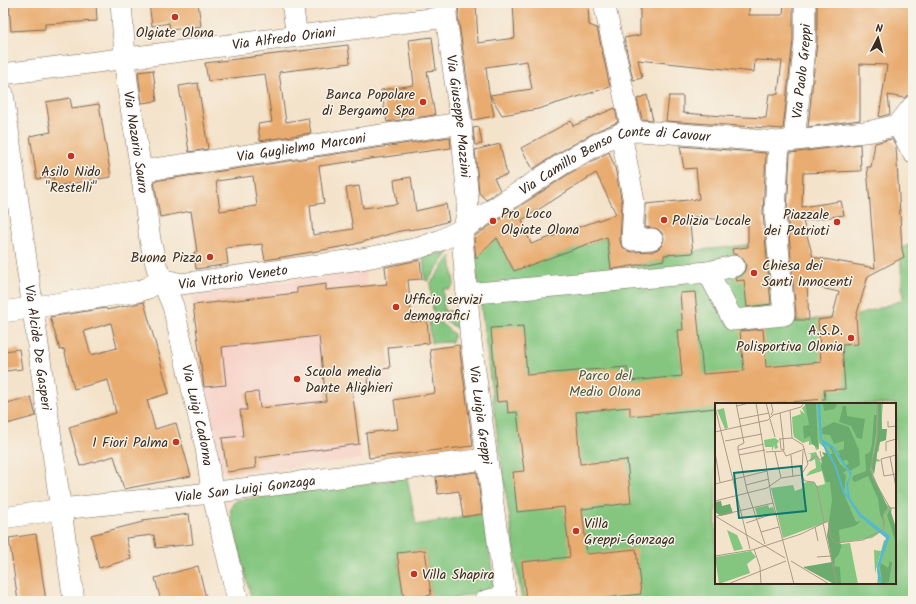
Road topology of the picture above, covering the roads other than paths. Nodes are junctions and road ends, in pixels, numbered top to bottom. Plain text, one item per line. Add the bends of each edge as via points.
1 (121, 3) edge
2 (292, 3) edge
3 (604, 3) edge
4 (805, 3) edge
5 (446, 10) edge
6 (297, 36) junction
7 (125, 59) junction
8 (3, 74) edge
9 (3, 94) edge
10 (913, 106) edge
11 (461, 123) junction
12 (898, 125) junction
13 (626, 132) junction
14 (786, 141) junction
15 (913, 153) edge
16 (141, 171) junction
17 (463, 229) junction
18 (652, 239) dead end
19 (734, 266) dead end
20 (708, 272) junction
21 (162, 279) junction
22 (466, 294) junction
23 (32, 308) junction
24 (3, 312) edge
25 (486, 459) junction
26 (212, 492) junction
27 (60, 509) junction
28 (3, 518) edge
29 (506, 598) edge
30 (74, 601) edge
31 (238, 601) edge
32 (485, 601) edge

1 - 7 street, Via Nazario Sauro
2 - 6 street
3 - 13 street
4 - 14 street, Via Paolo Greppi via 805,41
5 - 6 street, Via Alfredo Oriani
5 - 11 street, Via Giuseppe Mazzini
6 - 7 street, Via Alfredo Oriani
7 - 8 street, Via Alfredo Oriani
7 - 16 street, Via Nazario Sauro
9 - 23 street, Via Alcide De Gasperi
10 - 12 street
11 - 16 street, Via Guglielmo Marconi
11 - 17 street, Via Giuseppe Mazzini via 468,201
12 - 14 street, Via Camillo Benso Conte di Cavour via 872,131
12 - 15 street
13 - 14 street, Via Camillo Benso Conte di Cavour
13 - 17 street, Via Camillo Benso Conte di Cavour via 604,140 564,163
13 - 18 street via 634,202 632,240
14 - 20 street, Via Paolo Greppi via 775,212 784,315 733,320
16 - 21 street, Via Nazario Sauro via 150,240
17 - 21 street, Via Vittorio Veneto via 419,248 361,259 181,284
17 - 22 street, Via Luigia Greppi
19 - 20 street
20 - 22 street
21 - 23 street, Via Vittorio Veneto via 139,291
21 - 26 street, Via Luigi Cadorna via 173,306 206,448
22 - 25 street, Via Luigia Greppi
23 - 24 street, Via Vittorio Veneto
23 - 27 street, Via Alcide De Gasperi
25 - 26 street, Viale San Luigi Gonzaga
25 - 29 street, Via Luigia Greppi
26 - 27 street, Viale San Luigi Gonzaga
26 - 31 street, Via Luigi Cadorna
27 - 28 street, Viale San Luigi Gonzaga
27 - 30 street, Via Alcide De Gasperi
29 - 32 street

